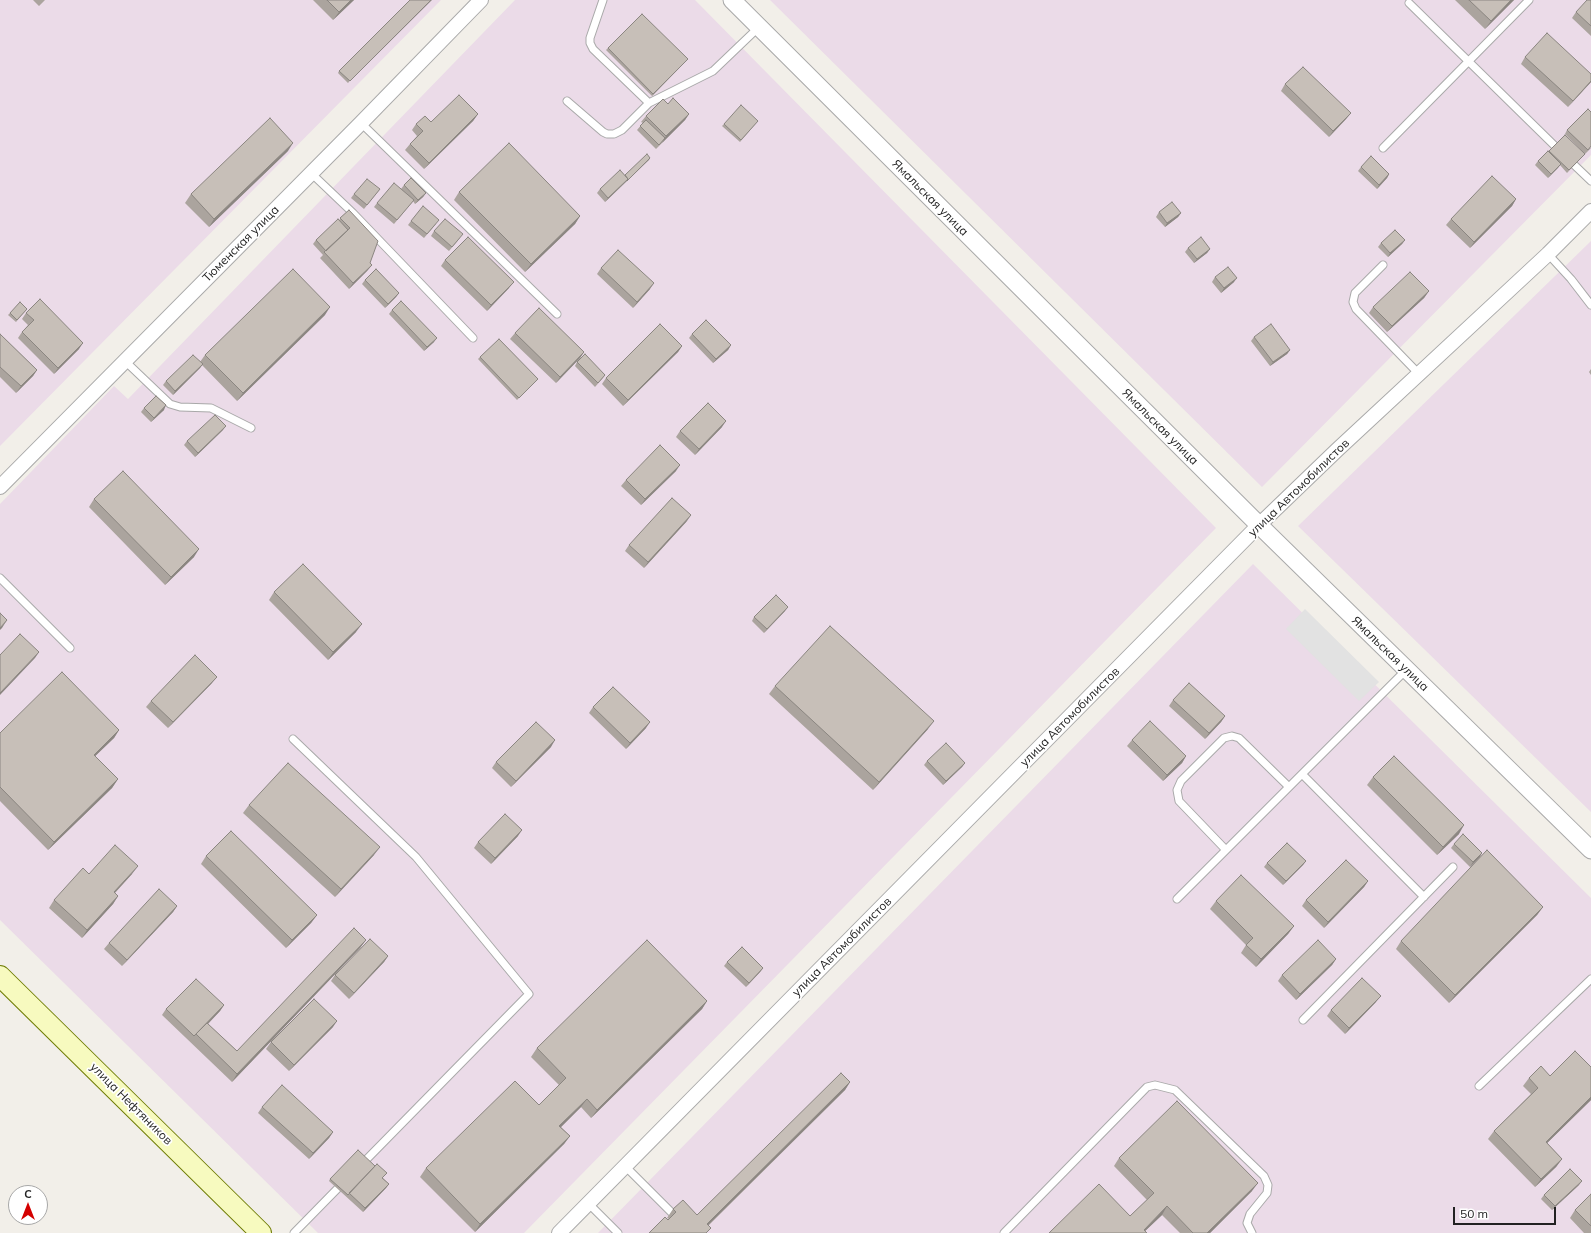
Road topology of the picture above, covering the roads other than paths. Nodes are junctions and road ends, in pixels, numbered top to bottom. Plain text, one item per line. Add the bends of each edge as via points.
1 (480, 0) edge
2 (604, 0) edge
3 (732, 0) edge
4 (1529, 0) edge
5 (1409, 3) dead end
6 (759, 27) junction
7 (1469, 61) junction
8 (567, 101) dead end
9 (648, 103) junction
10 (361, 123) junction
11 (1383, 148) dead end
12 (311, 172) junction
13 (1591, 181) edge
14 (1591, 211) edge
15 (1548, 254) junction
16 (1383, 265) dead end
17 (1591, 305) edge
18 (557, 314) dead end
19 (473, 338) dead end
20 (125, 361) junction
21 (1419, 374) junction
22 (251, 428) dead end
23 (0, 487) edge
24 (1259, 525) junction
25 (0, 578) edge
26 (70, 648) dead end
27 (1406, 670) junction
28 (294, 738) dead end
29 (1302, 774) junction
30 (1289, 787) junction
31 (1226, 850) junction
32 (1591, 850) edge
33 (1454, 867) dead end
34 (1424, 897) junction
35 (1177, 900) dead end
36 (0, 976) edge
37 (1591, 979) edge
38 (1304, 1020) dead end
39 (1479, 1086) dead end
40 (625, 1166) junction
41 (357, 1169) edge
42 (346, 1180) edge
43 (588, 1203) junction
44 (672, 1213) dead end
45 (262, 1233) edge
46 (294, 1233) edge
47 (559, 1233) edge
48 (618, 1233) edge
49 (1004, 1233) edge
50 (1252, 1233) edge

1 - 10 street, Тюменская улица
2 - 9 lane via 590,43 593,49
3 - 6 street, Ямальская улица
4 - 7 lane
5 - 7 lane
6 - 9 lane via 714,71
6 - 24 street, Ямальская улица
7 - 11 lane
7 - 13 lane
8 - 9 lane via 607,134 622,130
10 - 12 street, Тюменская улица
10 - 18 lane
12 - 19 lane
12 - 20 street, Тюменская улица
14 - 15 street, улица Автомобилистов
15 - 17 lane
15 - 21 street, улица Автомобилистов
16 - 21 lane via 1354,293 1353,302 1356,309
20 - 22 lane via 170,404 180,408 211,408
20 - 23 street, Тюменская улица
21 - 24 street, улица Автомобилистов
24 - 27 street, Ямальская улица
24 - 40 street, улица Автомобилистов
25 - 26 lane
27 - 29 lane
27 - 32 street, Ямальская улица
28 - 41 lane via 416,857 529,994
29 - 30 lane
29 - 34 lane
30 - 31 lane
30 - 31 lane via 1239,738 1224,738 1181,781 1177,790 1179,801
31 - 35 lane
33 - 34 lane
34 - 38 lane
36 - 45 main road, улица Нефтяников
37 - 39 lane
40 - 43 street, улица Автомобилистов
40 - 44 lane
42 - 46 lane
43 - 47 street, улица Автомобилистов
43 - 48 lane
49 - 50 lane via 1147,1087 1155,1085 1175,1090 1264,1176 1268,1186 1267,1193 1250,1214 1248,1224

